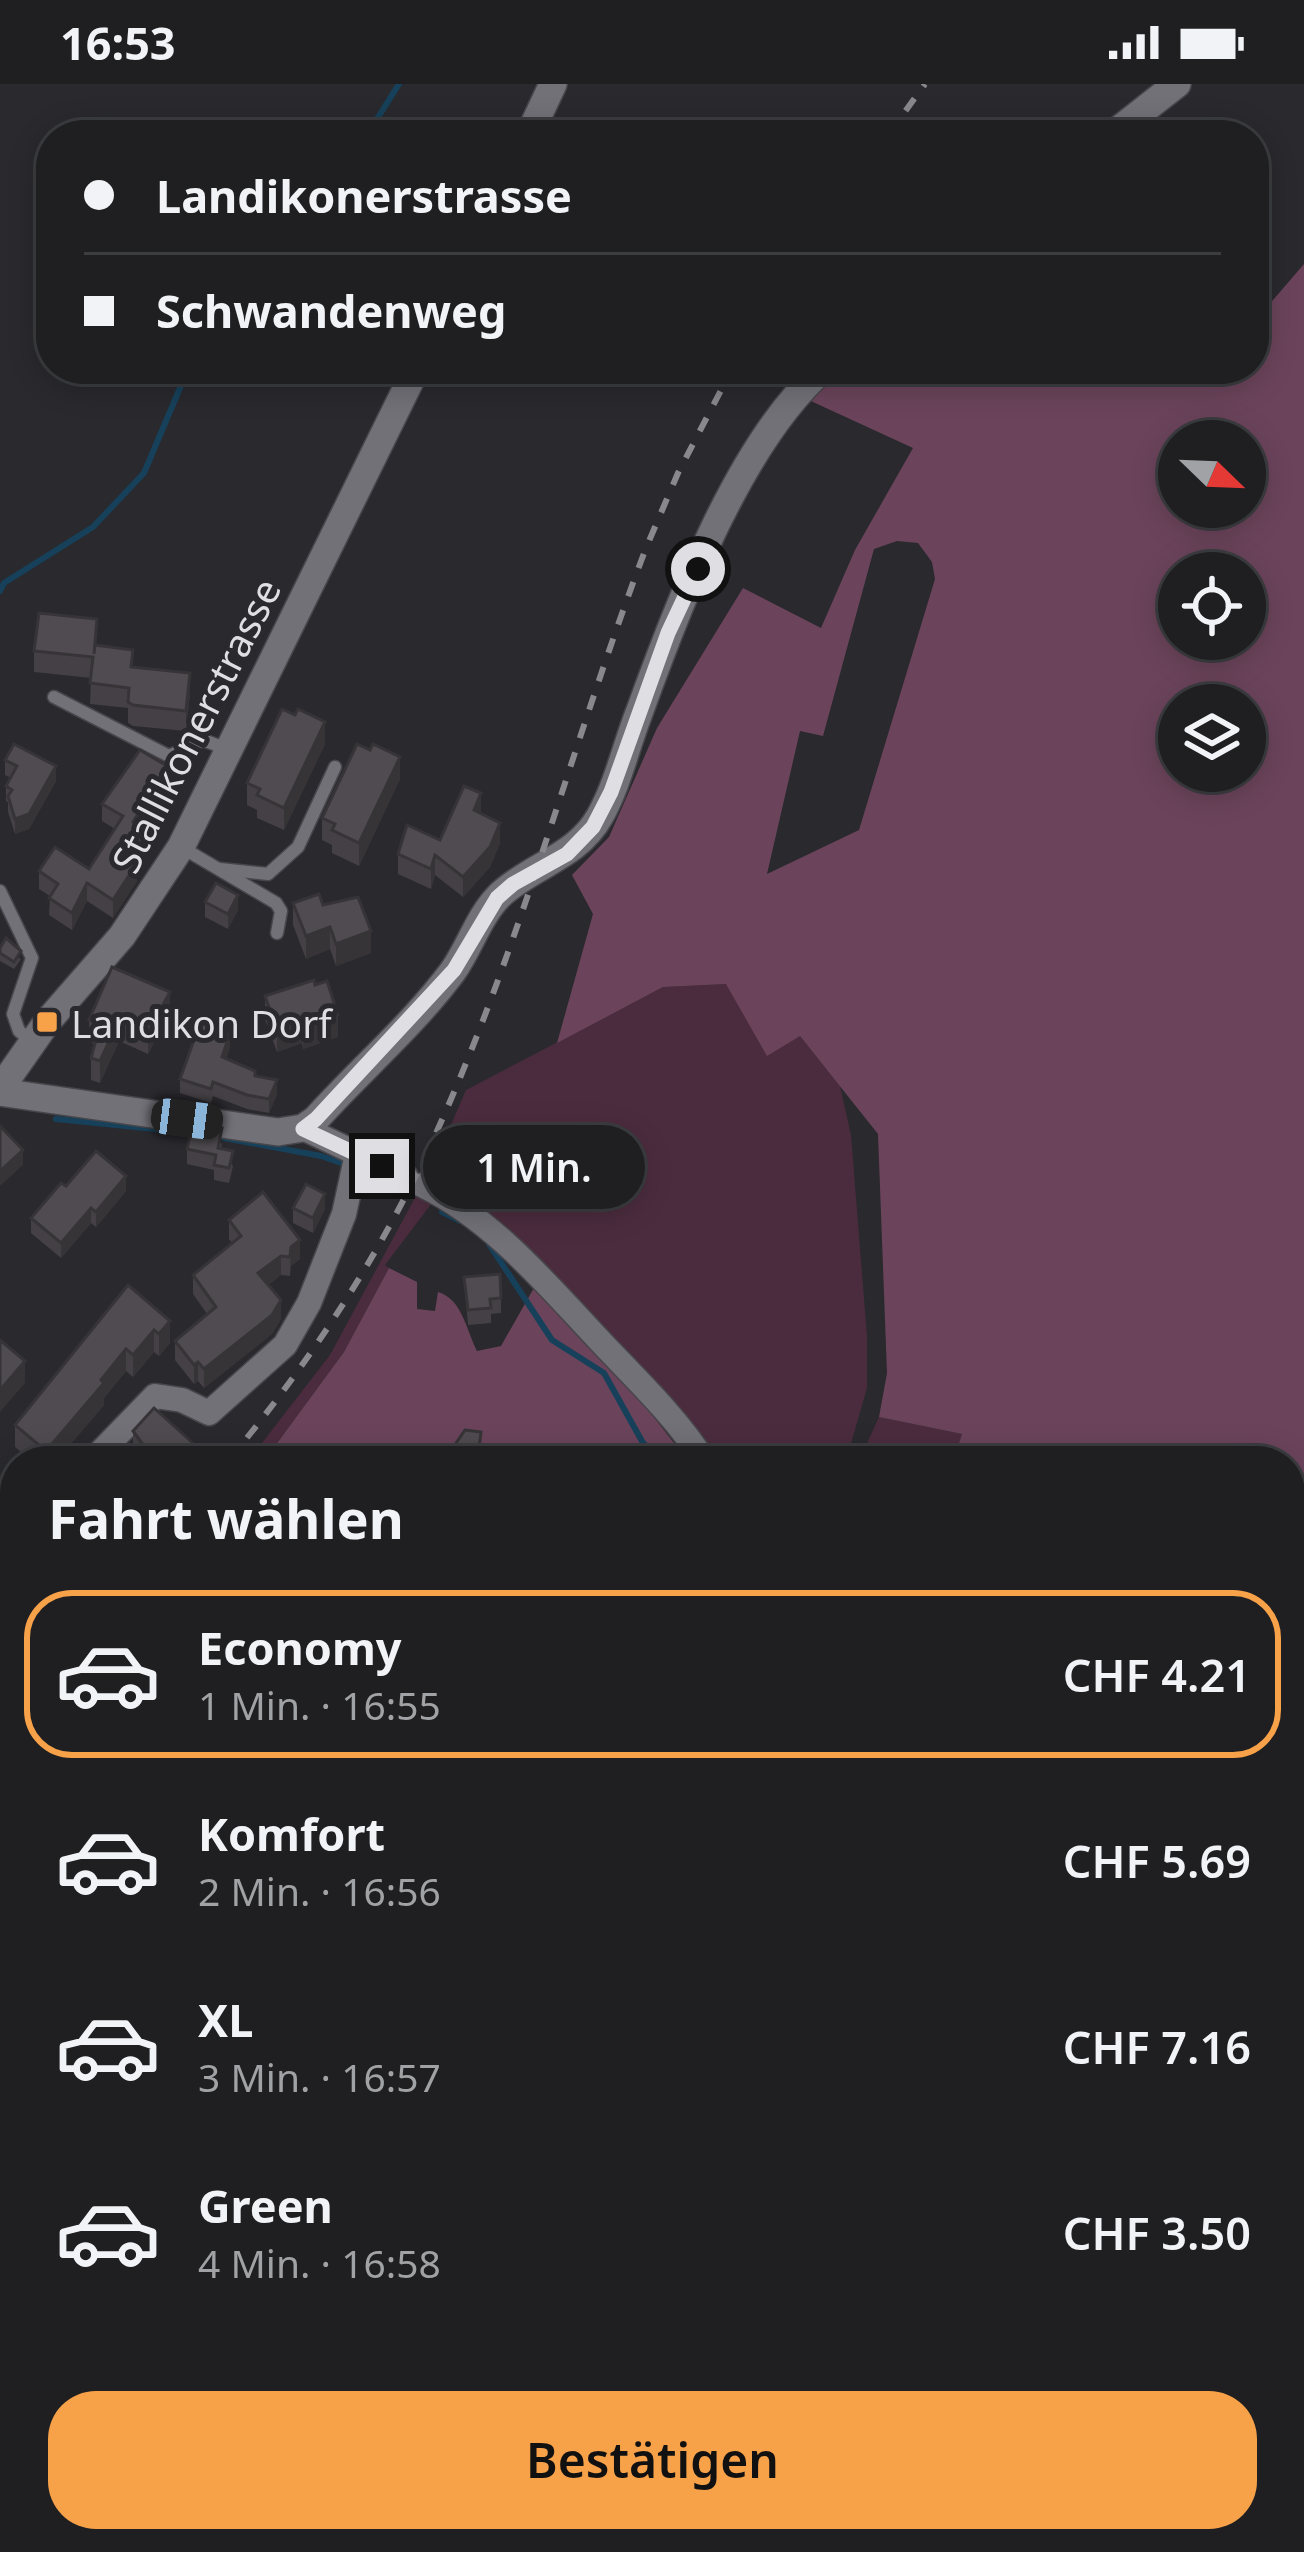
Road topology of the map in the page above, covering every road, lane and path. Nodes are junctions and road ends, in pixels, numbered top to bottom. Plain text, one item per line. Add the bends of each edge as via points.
1 (554, 84) edge
2 (1177, 84) edge
3 (536, 120) edge
4 (1131, 120) edge
5 (409, 384) edge
6 (809, 384) edge
7 (54, 697) dead end
8 (231, 751) junction
9 (335, 767) dead end
10 (181, 847) junction
11 (220, 869) junction
12 (0, 891) edge
13 (277, 933) dead end
14 (33, 1042) junction
15 (0, 1090) edge
16 (303, 1129) junction
17 (357, 1154) junction
18 (107, 1446) edge
19 (692, 1446) edge

1 - 3 street
2 - 4 street
5 - 8 street, Stallikonerstrasse
6 - 16 street via 775,419 740,482 668,633 593,827 567,854 497,898 454,970
7 - 8 lane via 169,756 203,740
8 - 10 street, Stallikonerstrasse
9 - 11 lane via 298,847 268,874
10 - 11 lane
10 - 14 street, Stallikonerstrasse via 122,937
11 - 13 lane via 276,903
12 - 14 lane via 30,948 13,1014
14 - 15 street, Stallikonerstrasse
15 - 16 street via 278,1132
16 - 17 street
17 - 18 street via 330,1252 285,1345 209,1413 155,1396
17 - 19 street via 486,1226

